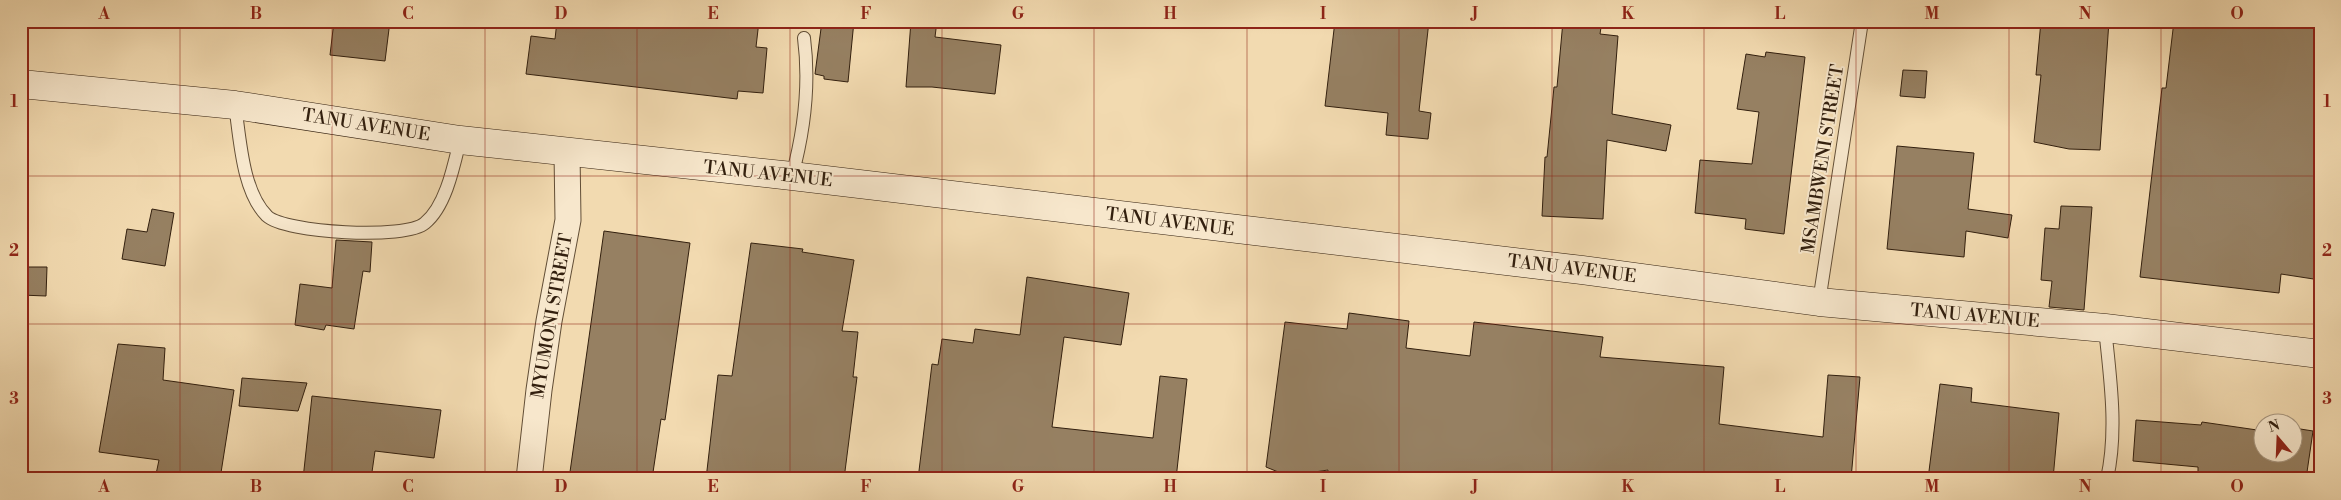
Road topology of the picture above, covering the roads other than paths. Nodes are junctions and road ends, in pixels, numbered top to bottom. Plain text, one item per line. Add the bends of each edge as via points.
1 (1862, 21) edge
2 (804, 38) dead end
3 (21, 84) edge
4 (235, 105) junction
5 (460, 140) junction
6 (567, 152) junction
7 (792, 176) junction
8 (1819, 302) junction
9 (2105, 328) junction
10 (2320, 354) edge
11 (529, 479) edge
12 (2107, 479) edge

1 - 8 lane, MSAMBWENI STREET
2 - 7 lane via 807,81 801,137
3 - 4 street, TANU AVENUE
4 - 5 street, TANU AVENUE
4 - 5 lane via 244,171 249,184 267,216 285,225 388,233 425,224 438,207 453,172
5 - 6 street, TANU AVENUE
6 - 7 street, TANU AVENUE
6 - 11 street, MYUMONI STREET via 568,220 544,350
7 - 8 street, TANU AVENUE via 1582,270
8 - 9 street, TANU AVENUE
9 - 10 street, TANU AVENUE
9 - 12 lane via 2111,394 2111,461

